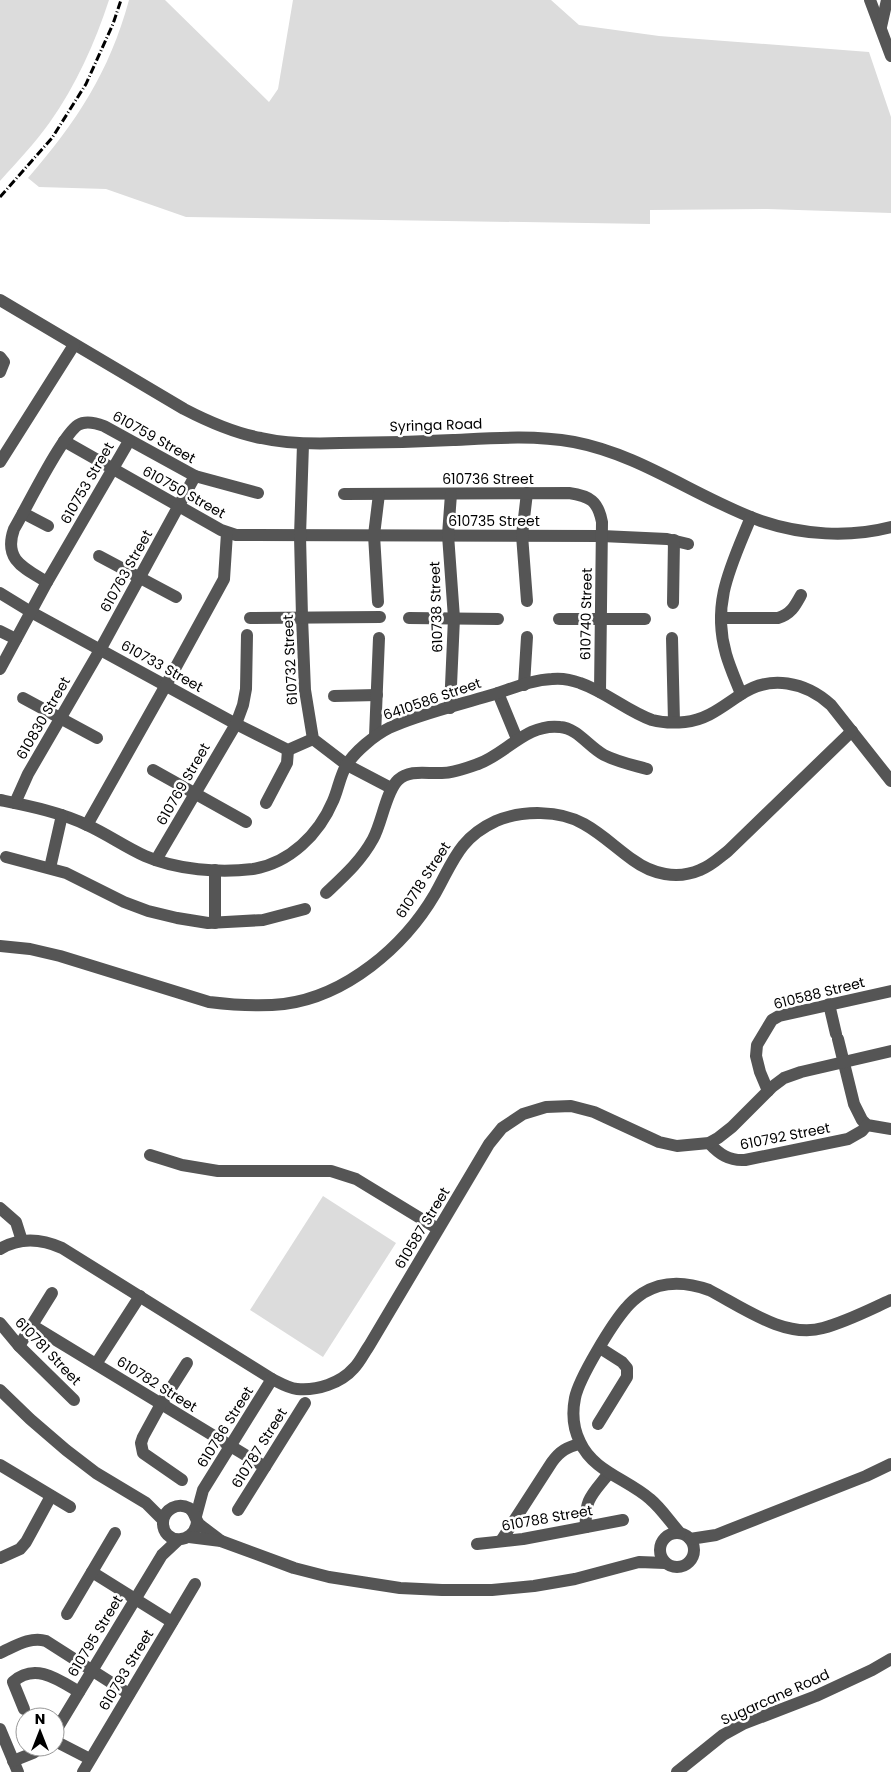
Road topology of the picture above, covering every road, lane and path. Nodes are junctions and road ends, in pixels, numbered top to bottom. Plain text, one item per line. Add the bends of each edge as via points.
1 (870, 0) edge
2 (886, 0) edge
3 (881, 29) junction
4 (891, 56) edge
5 (0, 300) edge
6 (74, 345) junction
7 (0, 357) edge
8 (0, 372) edge
9 (64, 441) junction
10 (129, 441) junction
11 (303, 444) junction
12 (0, 462) edge
13 (113, 469) junction
14 (195, 476) junction
15 (258, 493) dead end
16 (527, 493) junction
17 (344, 494) dead end
18 (379, 494) junction
19 (450, 494) junction
20 (179, 506) junction
21 (23, 513) junction
22 (751, 517) junction
23 (48, 526) dead end
24 (891, 527) edge
25 (227, 533) junction
26 (374, 535) junction
27 (448, 535) junction
28 (522, 535) junction
29 (300, 536) junction
30 (602, 536) junction
31 (674, 540) junction
32 (688, 544) dead end
33 (100, 556) dead end
34 (139, 578) junction
35 (47, 582) junction
36 (0, 593) edge
37 (801, 595) dead end
38 (176, 597) dead end
39 (527, 600) dead end
40 (378, 602) dead end
41 (674, 603) dead end
42 (31, 612) junction
43 (302, 617) junction
44 (380, 617) dead end
45 (250, 618) dead end
46 (409, 618) dead end
47 (454, 618) junction
48 (721, 618) junction
49 (498, 619) dead end
50 (559, 619) dead end
51 (601, 619) junction
52 (644, 619) dead end
53 (0, 630) edge
54 (247, 635) dead end
55 (527, 637) dead end
56 (379, 638) dead end
57 (672, 638) dead end
58 (16, 639) junction
59 (100, 650) junction
60 (0, 669) edge
61 (166, 685) junction
62 (524, 685) junction
63 (600, 692) junction
64 (498, 694) junction
65 (741, 694) junction
66 (377, 695) junction
67 (334, 696) dead end
68 (23, 698) dead end
69 (450, 708) junction
70 (61, 717) junction
71 (674, 722) junction
72 (236, 724) junction
73 (852, 731) junction
74 (375, 736) junction
75 (97, 738) dead end
76 (313, 739) junction
77 (517, 739) junction
78 (288, 750) junction
79 (347, 765) junction
80 (647, 769) dead end
81 (153, 770) dead end
82 (891, 781) edge
83 (391, 788) junction
84 (195, 793) junction
85 (0, 800) edge
86 (15, 803) junction
87 (266, 803) dead end
88 (62, 815) junction
89 (246, 822) dead end
90 (87, 825) junction
91 (6, 857) dead end
92 (156, 860) junction
93 (50, 868) junction
94 (215, 870) junction
95 (326, 893) dead end
96 (305, 909) dead end
97 (215, 923) junction
98 (0, 946) edge
99 (891, 991) edge
100 (829, 1004) junction
101 (891, 1051) edge
102 (843, 1062) junction
103 (768, 1091) junction
104 (867, 1125) junction
105 (891, 1129) edge
106 (709, 1143) junction
107 (150, 1155) dead end
108 (0, 1208) edge
109 (438, 1229) junction
110 (22, 1240) junction
111 (0, 1249) edge
112 (52, 1293) dead end
113 (140, 1296) junction
114 (891, 1300) edge
115 (0, 1323) edge
116 (33, 1326) junction
117 (19, 1346) junction
118 (600, 1348) junction
119 (187, 1363) dead end
120 (96, 1364) junction
121 (272, 1379) junction
122 (0, 1390) edge
123 (74, 1400) dead end
124 (305, 1403) dead end
125 (161, 1404) junction
126 (598, 1424) dead end
127 (580, 1444) junction
128 (231, 1447) junction
129 (891, 1464) edge
130 (0, 1465) edge
131 (265, 1467) junction
132 (610, 1473) junction
133 (182, 1480) dead end
134 (204, 1490) junction
135 (51, 1496) junction
136 (146, 1503) junction
137 (178, 1507) junction
138 (70, 1508) dead end
139 (238, 1510) dead end
140 (661, 1512) junction
141 (196, 1519) junction
142 (623, 1520) dead end
143 (164, 1525) junction
144 (586, 1527) junction
145 (115, 1533) dead end
146 (716, 1535) junction
147 (685, 1536) junction
148 (184, 1538) junction
149 (221, 1541) junction
150 (501, 1541) junction
151 (662, 1543) junction
152 (477, 1544) dead end
153 (162, 1555) junction
154 (694, 1555) junction
155 (0, 1557) edge
156 (639, 1562) junction
157 (665, 1563) junction
158 (92, 1572) junction
159 (195, 1584) dead end
160 (134, 1599) junction
161 (67, 1614) dead end
162 (172, 1622) junction
163 (0, 1653) edge
164 (891, 1659) edge
165 (92, 1670) junction
166 (79, 1692) junction
167 (130, 1694) junction
168 (23, 1707) edge
169 (65, 1715) edge
170 (0, 1729) edge
171 (65, 1746) edge
172 (27, 1757) edge
173 (90, 1759) junction
174 (15, 1766) edge
175 (83, 1772) edge
176 (677, 1772) edge

1 - 3 street
2 - 3 street
3 - 4 street
5 - 6 street, Syringa Road
6 - 11 street, Syringa Road via 212,423 261,438
6 - 12 street
7 - 8 street via 4,362
9 - 10 street, 610759 Street via 75,427 94,422
9 - 13 street, 610750 Street
9 - 21 street, 610759 Street
10 - 13 street, 610753 Street
10 - 14 street, 610759 Street
11 - 22 street, Syringa Road via 518,437 573,442 631,460
11 - 29 street, 610732 Street
13 - 20 street, 610750 Street
13 - 35 street, 610753 Street
14 - 15 street, 610759 Street
14 - 20 street, 610763 Street
16 - 19 street, 610736 Street
16 - 28 street
16 - 30 street, 610736 Street via 569,493 591,500 599,509
17 - 18 street, 610736 Street
18 - 19 street, 610736 Street
18 - 26 street
19 - 27 street, 610738 Street
20 - 25 street, 610750 Street
20 - 34 street, 610763 Street
21 - 23 street
21 - 35 street, 610759 Street via 11,539 13,556 21,566
22 - 24 street, Syringa Road via 780,527 828,534
22 - 48 street via 725,581
25 - 29 street, 610750 Street
25 - 61 street via 224,579
26 - 27 street, 610735 Street
26 - 29 street, 610735 Street
26 - 40 street
27 - 28 street, 610735 Street
27 - 47 street, 610738 Street
28 - 30 street, 610735 Street
28 - 39 street
29 - 43 street, 610732 Street
30 - 31 street, 610735 Street
30 - 51 street, 610740 Street
31 - 32 street, 610735 Street
31 - 41 street
33 - 34 street
34 - 38 street
34 - 59 street, 610763 Street
35 - 42 street, 610753 Street
36 - 42 street, 610733 Street
37 - 48 street via 792,611 785,616
42 - 58 street, 610753 Street
42 - 59 street, 610733 Street
43 - 44 street
43 - 45 street
43 - 76 street, 610732 Street via 305,690
46 - 47 street
47 - 49 street
47 - 69 street, 610738 Street
48 - 65 street via 726,654
50 - 51 street
51 - 52 street
51 - 63 street, 610740 Street
53 - 58 street
54 - 72 street, 610769 Street via 246,689
55 - 62 street
56 - 66 street
57 - 71 street
58 - 60 street, 610753 Street
59 - 61 street, 610733 Street
59 - 70 street, 610830 Street
61 - 72 street, 610733 Street
61 - 90 street
62 - 63 street, 6410586 Street via 554,678
62 - 64 street, 6410586 Street
63 - 71 street, 6410586 Street via 652,720
64 - 69 street, 6410586 Street
64 - 77 street
65 - 71 street, 6410586 Street via 703,718
65 - 73 street, 6410586 Street via 766,684 794,684 821,696
66 - 67 street
66 - 74 street
68 - 70 street
69 - 74 street, 6410586 Street
70 - 75 street
70 - 86 street, 610830 Street
72 - 78 street, 610733 Street
72 - 84 street, 610769 Street
73 - 82 street, 6410586 Street
73 - 98 street, 610718 Street via 728,850 712,864 691,873 665,874 644,868 583,823 567,817 526,813 495,822 477,832 457,853 420,916 391,949 348,982 286,1004 260,1006 209,1002 60,956
74 - 79 street, 6410586 Street
76 - 78 street
76 - 79 street
77 - 80 street via 560,726 603,754
77 - 83 street via 480,764 443,773 412,773
78 - 87 street via 288,763
79 - 83 street
79 - 94 street, 6410586 Street via 325,818 302,844 276,862 262,867
81 - 84 street
83 - 95 street via 382,820 364,854
84 - 89 street
84 - 92 street, 610769 Street
85 - 86 street, 6410586 Street
86 - 88 street, 6410586 Street
88 - 90 street, 6410586 Street
88 - 93 street
90 - 92 street, 6410586 Street
91 - 93 street
92 - 94 street, 6410586 Street
93 - 97 street via 66,872 148,911
94 - 97 street
96 - 97 street via 263,920
99 - 100 street, 610588 Street
100 - 102 street
100 - 103 street, 610588 Street via 779,1016 761,1035 756,1056
101 - 102 street, 610587 Street
102 - 103 street, 610587 Street via 784,1078
102 - 104 street via 854,1104
103 - 106 street, 610587 Street via 732,1127
104 - 105 street
104 - 106 street, 610792 Street via 848,1139 737,1161 722,1155
106 - 109 street, 610587 Street via 677,1146 659,1142 594,1112 571,1106 546,1107 523,1114 502,1128 489,1144
107 - 109 street via 218,1171 337,1172
108 - 110 street via 16,1222
109 - 121 street, 610587 Street via 354,1368 341,1379 311,1389 292,1387
110 - 111 street, 610587 Street
110 - 113 street, 610587 Street via 49,1242 62,1248
112 - 116 street
113 - 120 street
113 - 121 street, 610587 Street
114 - 118 street via 822,1329 801,1331 771,1323 709,1290 689,1284 670,1284 655,1287 628,1306
115 - 117 street, 610781 Street
116 - 117 street
116 - 120 street, 610782 Street
117 - 123 street, 610781 Street
118 - 126 street via 622,1362 627,1368 627,1377
118 - 127 street via 575,1398 574,1423
119 - 125 street
120 - 125 street, 610782 Street
121 - 128 street, 610786 Street
122 - 136 street via 74,1456
124 - 131 street, 610787 Street
125 - 128 street, 610782 Street
125 - 133 street via 143,1436 141,1448 143,1453
127 - 132 street via 596,1464
127 - 150 street via 560,1452
128 - 131 street, 610782 Street
128 - 134 street, 610786 Street
129 - 146 street
130 - 135 street
131 - 139 street, 610787 Street
132 - 140 street via 652,1500
132 - 144 street via 588,1501
134 - 137 street
134 - 141 street
135 - 138 street
135 - 155 street via 26,1542 20,1549
136 - 137 street
136 - 143 street
137 - 141 street via 193,1511
137 - 143 street via 168,1510
140 - 147 street
140 - 151 street
141 - 148 street via 196,1528
141 - 149 street
142 - 144 street, 610788 Street
143 - 148 street via 168,1535
143 - 153 street
144 - 150 street, 610788 Street
145 - 158 street
146 - 147 street
146 - 154 street
147 - 151 street via 672,1534
147 - 154 street via 694,1546
148 - 149 street
148 - 153 street
149 - 156 street via 294,1568 400,1588 492,1590 534,1586 576,1579
150 - 152 street, 610788 Street
151 - 156 street
151 - 157 street via 661,1556
153 - 160 street, 610795 Street
154 - 157 street via 682,1567
156 - 157 street
158 - 160 street
158 - 161 street
159 - 162 street, 610793 Street
160 - 162 street
160 - 165 street, 610795 Street
162 - 167 street, 610793 Street
163 - 165 street via 41,1640
164 - 176 street, Sugarcane Road via 816,1696 743,1724 723,1735
165 - 166 street, 610795 Street
165 - 167 street
166 - 168 street via 37,1672 13,1682
166 - 169 street, 610795 Street
167 - 173 street, 610793 Street
170 - 174 street
171 - 173 street
172 - 174 street
173 - 175 street, 610793 Street

